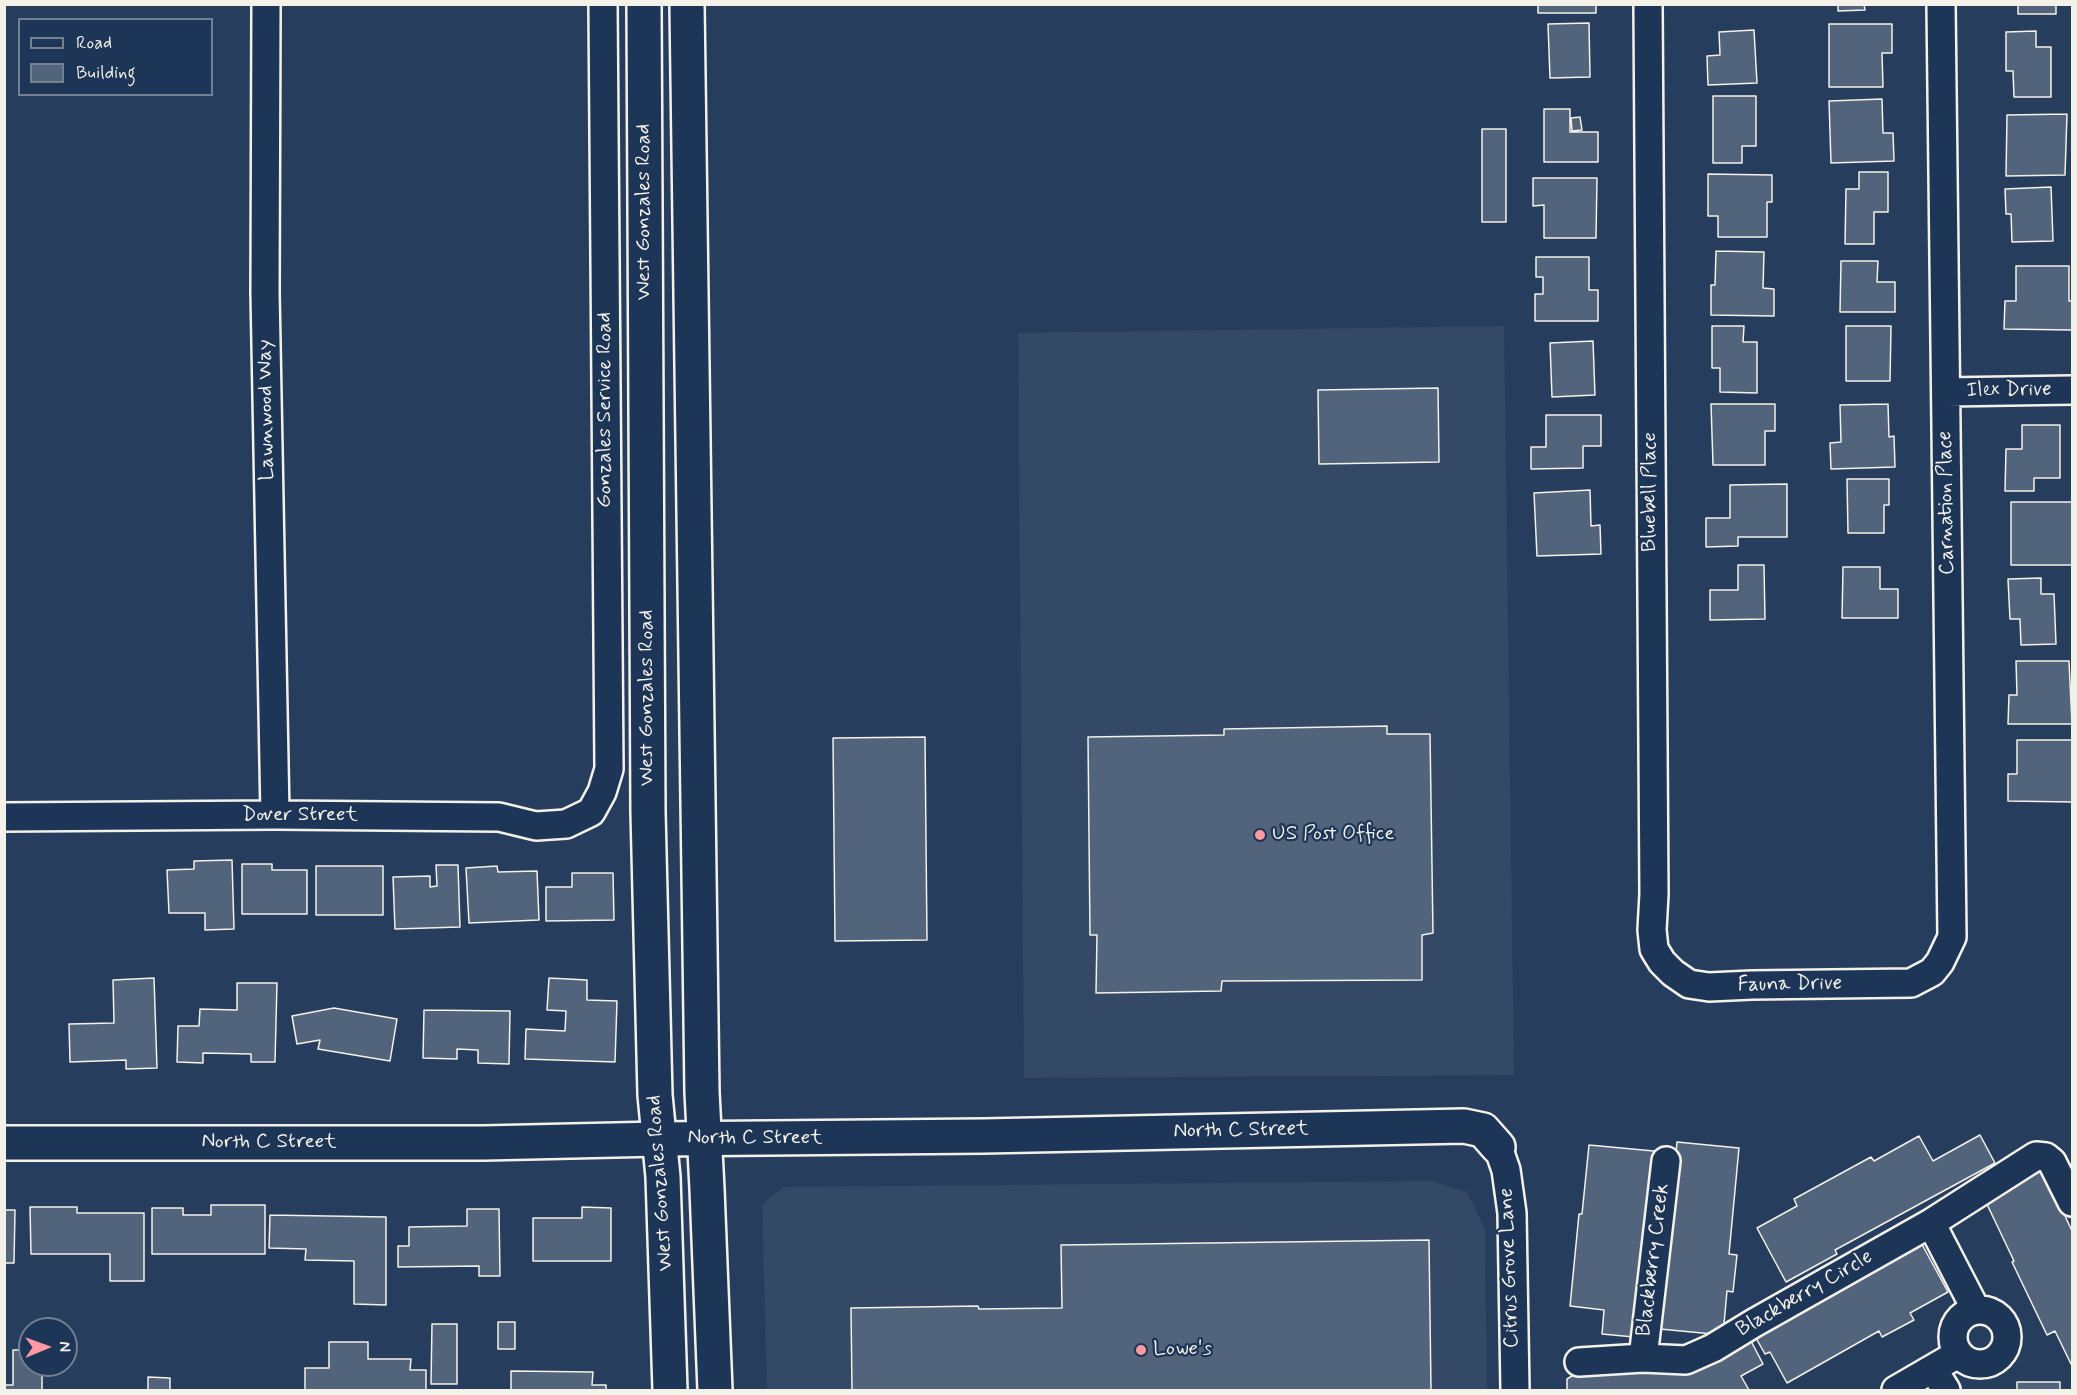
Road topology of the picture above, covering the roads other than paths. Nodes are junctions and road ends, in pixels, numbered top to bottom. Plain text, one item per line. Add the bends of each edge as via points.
1 (266, 4) edge
2 (603, 4) edge
3 (644, 4) edge
4 (687, 4) edge
5 (1648, 4) edge
6 (1941, 4) edge
7 (2073, 390) edge
8 (1946, 392) junction
9 (591, 812) joint
10 (275, 815) junction
11 (4, 817) edge
12 (1673, 973) joint
13 (1911, 983) joint
14 (659, 1139) junction
15 (705, 1140) junction
16 (4, 1143) edge
17 (1498, 1146) joint
18 (1666, 1161) dead end
19 (2073, 1202) edge
20 (1931, 1223) junction
21 (1976, 1310) junction
22 (1958, 1354) junction
23 (1643, 1358) junction
24 (1579, 1362) dead end
25 (1940, 1380) edge
26 (670, 1390) edge
27 (715, 1390) edge
28 (1515, 1390) edge
29 (1896, 1390) edge

1 - 10 street, Lawnwood Way via 265,292
2 - 9 street, Gonzales Service Road via 609,769
3 - 14 main road, West Gonzales Road via 648,812
4 - 15 main road, West Gonzales Road
5 - 12 street, Bluebell Place via 1652,930 1654,949
6 - 8 street, Carnation Place
7 - 8 street, Ilex Drive
8 - 13 street, Carnation Place via 1952,937 1932,972
9 - 10 street, Dover Street via 566,824 536,825 499,817
10 - 11 street, Dover Street
12 - 13 street, Fauna Drive via 1689,984 1709,987
14 - 15 main road, North C Street
14 - 16 main road, North C Street
14 - 26 main road, West Gonzales Road
15 - 17 main road, North C Street via 1464,1126 1483,1130
15 - 27 main road, West Gonzales Road
17 - 28 street, Citrus Grove Lane via 1512,1213
18 - 23 street, Blackberry Creek
19 - 20 street via 2052,1162 2036,1156
20 - 21 street
20 - 23 street, Blackberry Circle via 1713,1348 1686,1360
21 - 22 street via 1959,1319 1954,1327 1952,1336
21 - 22 street via 2000,1318 2007,1334 2003,1351 1981,1364
22 - 25 street
23 - 24 street, Blackberry Circle
25 - 29 street

